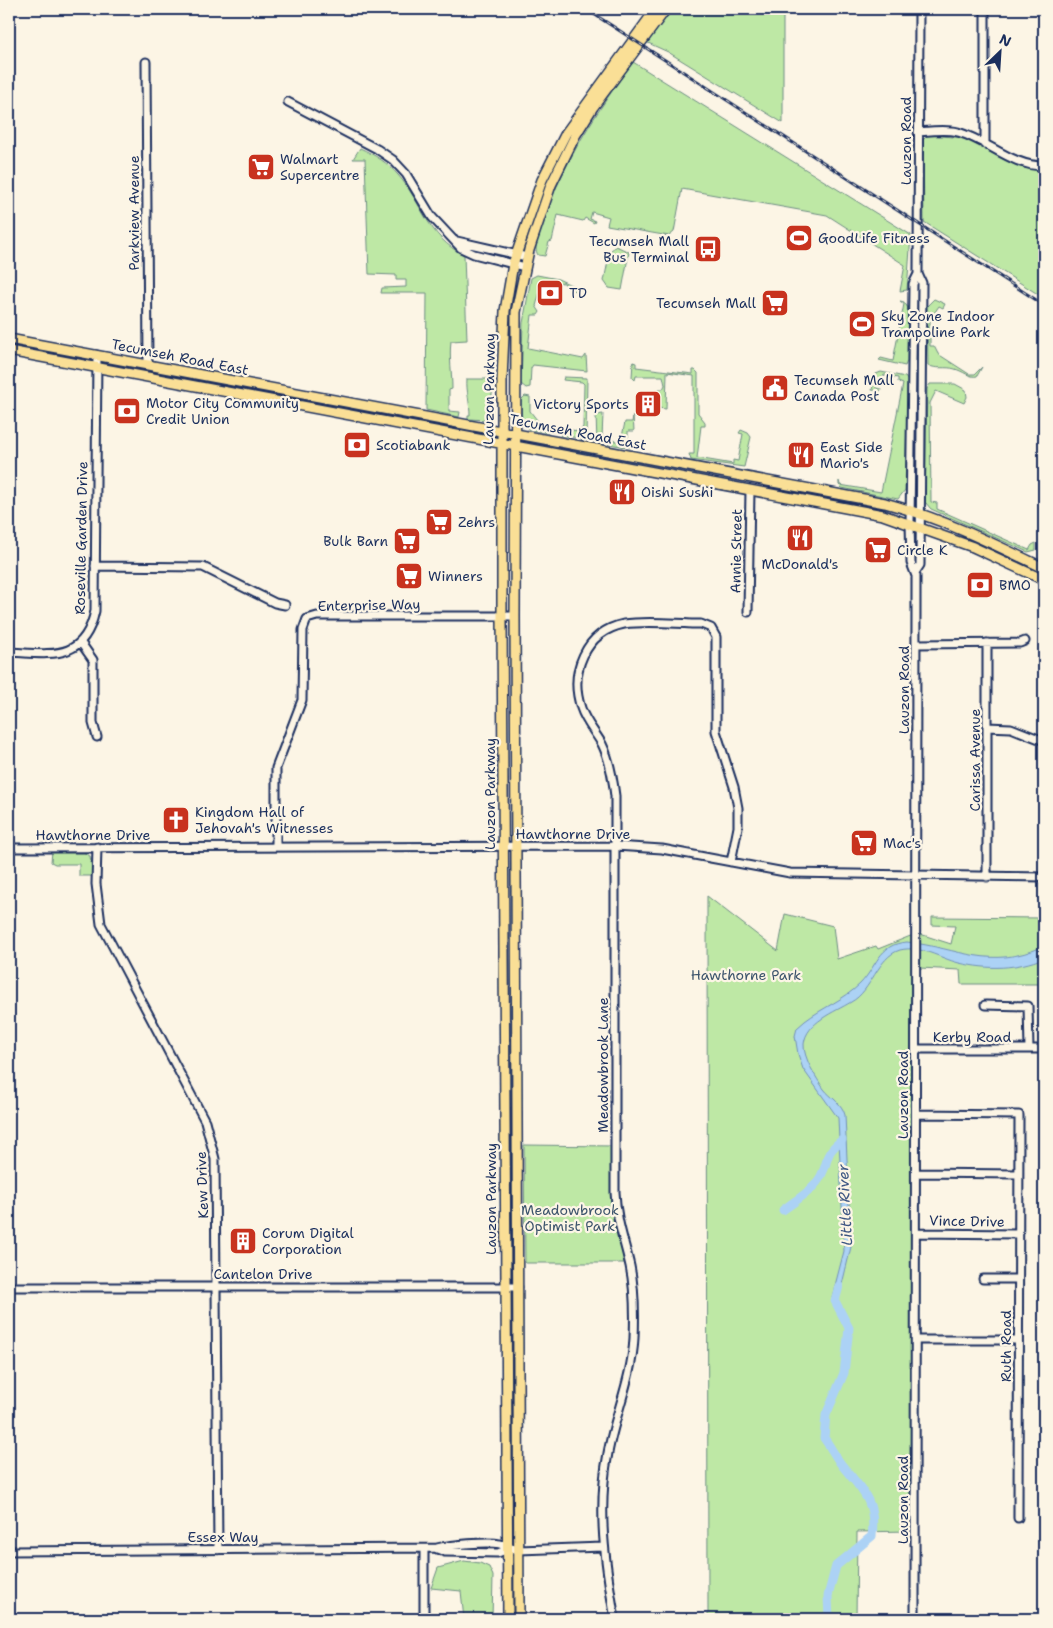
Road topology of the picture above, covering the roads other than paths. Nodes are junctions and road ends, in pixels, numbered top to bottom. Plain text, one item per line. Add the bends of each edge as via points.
1 (656, 9) edge
2 (666, 9) edge
3 (919, 9) edge
4 (985, 9) edge
5 (146, 62) dead end
6 (288, 102) dead end
7 (918, 132) junction
8 (984, 143) junction
9 (1044, 166) edge
10 (527, 257) junction
11 (514, 260) junction
12 (525, 267) junction
13 (918, 274) junction
14 (9, 338) edge
15 (9, 351) edge
16 (97, 356) junction
17 (148, 365) junction
18 (95, 367) junction
19 (502, 431) junction
20 (515, 434) junction
21 (502, 444) junction
22 (515, 447) junction
23 (750, 490) junction
24 (911, 510) junction
25 (920, 513) junction
26 (910, 524) junction
27 (920, 527) junction
28 (95, 566) junction
29 (1044, 568) edge
30 (916, 571) junction
31 (1044, 580) edge
32 (285, 605) dead end
33 (748, 612) dead end
34 (502, 616) junction
35 (515, 616) junction
36 (1025, 641) dead end
37 (81, 643) junction
38 (987, 643) junction
39 (916, 644) junction
40 (9, 652) edge
41 (987, 728) junction
42 (97, 737) dead end
43 (1044, 741) edge
44 (504, 846) junction
45 (615, 846) junction
46 (276, 847) junction
47 (516, 847) junction
48 (9, 848) edge
49 (97, 848) junction
50 (731, 862) junction
51 (917, 875) junction
52 (987, 877) junction
53 (1044, 877) edge
54 (985, 1005) dead end
55 (916, 1049) junction
56 (1028, 1049) junction
57 (1044, 1050) edge
58 (916, 1114) junction
59 (916, 1173) junction
60 (1018, 1174) junction
61 (916, 1233) junction
62 (1018, 1234) junction
63 (983, 1279) dead end
64 (1018, 1279) junction
65 (217, 1286) junction
66 (506, 1286) junction
67 (9, 1287) edge
68 (518, 1287) junction
69 (916, 1340) junction
70 (1018, 1340) junction
71 (1018, 1518) dead end
72 (603, 1547) junction
73 (424, 1548) junction
74 (508, 1549) junction
75 (218, 1550) junction
76 (519, 1550) junction
77 (9, 1551) edge
78 (424, 1619) edge
79 (508, 1619) edge
80 (519, 1619) edge
81 (615, 1619) edge
82 (915, 1619) edge

1 - 11 main road, Lauzon Parkway via 566,133 542,180
2 - 10 main road, Lauzon Parkway via 575,136 551,185
3 - 7 street, Lauzon Road
4 - 8 street
5 - 17 street, Parkview Avenue
6 - 11 street via 393,160 406,174 432,217 462,248 474,254
7 - 8 street via 955,131
7 - 13 street, Lauzon Road
8 - 9 street via 1016,162
10 - 11 street
10 - 12 main road, Lauzon Parkway
11 - 12 street
11 - 19 main road, Lauzon Parkway via 505,312
12 - 20 main road, Lauzon Parkway via 516,312
13 - 24 street, Lauzon Road via 913,284
13 - 25 street, Lauzon Road via 922,283
14 - 16 main road, Tecumseh Road East
15 - 18 main road, Tecumseh Road East
16 - 17 main road, Tecumseh Road East
16 - 18 street, Roseville Garden Drive
17 - 19 main road, Tecumseh Road East
18 - 21 main road, Tecumseh Road East
18 - 28 street, Roseville Garden Drive
19 - 20 main road, Tecumseh Road East
19 - 21 main road, Lauzon Parkway
20 - 22 main road, Lauzon Parkway
20 - 24 main road, Tecumseh Road East
21 - 22 main road, Tecumseh Road East
21 - 34 main road, Lauzon Parkway
22 - 23 main road, Tecumseh Road East
22 - 35 main road, Lauzon Parkway
23 - 26 main road, Tecumseh Road East via 883,515
23 - 33 street, Annie Street
24 - 25 main road, Tecumseh Road East
24 - 26 street, Lauzon Road
25 - 27 street, Lauzon Road
25 - 29 main road, Tecumseh Road East
26 - 27 main road, Tecumseh Road East
26 - 30 street, Lauzon Road via 911,563
27 - 30 street, Lauzon Road via 920,565
27 - 31 main road, Tecumseh Road East
28 - 32 street via 203,566 275,604
28 - 37 street, Roseville Garden Drive via 95,611 91,628
30 - 39 street, Lauzon Road
34 - 35 street, Enterprise Way
34 - 44 main road, Lauzon Parkway
34 - 46 street, Enterprise Way via 317,616 307,619 303,630 302,700 276,768
35 - 47 main road, Lauzon Parkway
36 - 38 street
37 - 40 street via 57,654
37 - 42 street via 93,660 93,723
38 - 39 street
38 - 41 street, Carissa Avenue
39 - 51 street, Lauzon Road
41 - 43 street via 1011,728
41 - 52 street, Carissa Avenue
44 - 46 street, Hawthorne Drive
44 - 47 street, Hawthorne Drive
44 - 66 main road, Lauzon Parkway
45 - 47 street, Hawthorne Drive
45 - 50 street, Hawthorne Drive via 662,849
45 - 50 street, Meadowbrook Lane via 612,774 603,746 581,709 577,691 577,670 582,656 594,639 608,629 626,624 701,624 711,628 716,637 716,731 738,808
45 - 72 street, Meadowbrook Lane via 615,1192 618,1228 630,1267 634,1311 631,1364 604,1479
46 - 49 street, Hawthorne Drive
47 - 68 main road, Lauzon Parkway
48 - 49 street, Hawthorne Drive
49 - 65 street, Kew Drive via 96,884 101,924 212,1140 216,1158
50 - 51 street, Hawthorne Drive via 790,873
51 - 52 street, Hawthorne Drive
51 - 55 street, Lauzon Road
52 - 53 street, Hawthorne Drive
54 - 56 street, Kerby Road via 1028,1006
55 - 56 street, Kerby Road
55 - 58 street, Lauzon Road
56 - 57 street, Kerby Road
58 - 59 street, Lauzon Road
58 - 60 street, Ruth Road via 1018,1115
59 - 60 street
59 - 61 street, Lauzon Road
60 - 62 street, Ruth Road
61 - 62 street, Vince Drive
61 - 69 street, Lauzon Road
62 - 64 street, Ruth Road
63 - 64 street
64 - 70 street, Ruth Road
65 - 66 street, Cantelon Drive
65 - 67 street, Cantelon Drive
65 - 75 street, Kew Drive
66 - 68 street, Cantelon Drive
66 - 74 main road, Lauzon Parkway
68 - 76 main road, Lauzon Parkway
69 - 70 street
69 - 82 street, Lauzon Road
70 - 71 street, Ruth Road
72 - 76 street, Essex Way
72 - 81 street, Meadowbrook Lane
73 - 74 street, Essex Way via 499,1544
73 - 75 street, Essex Way
73 - 78 street
74 - 76 street, Essex Way
74 - 79 main road, Lauzon Parkway
75 - 77 street, Essex Way
76 - 80 main road, Lauzon Parkway

